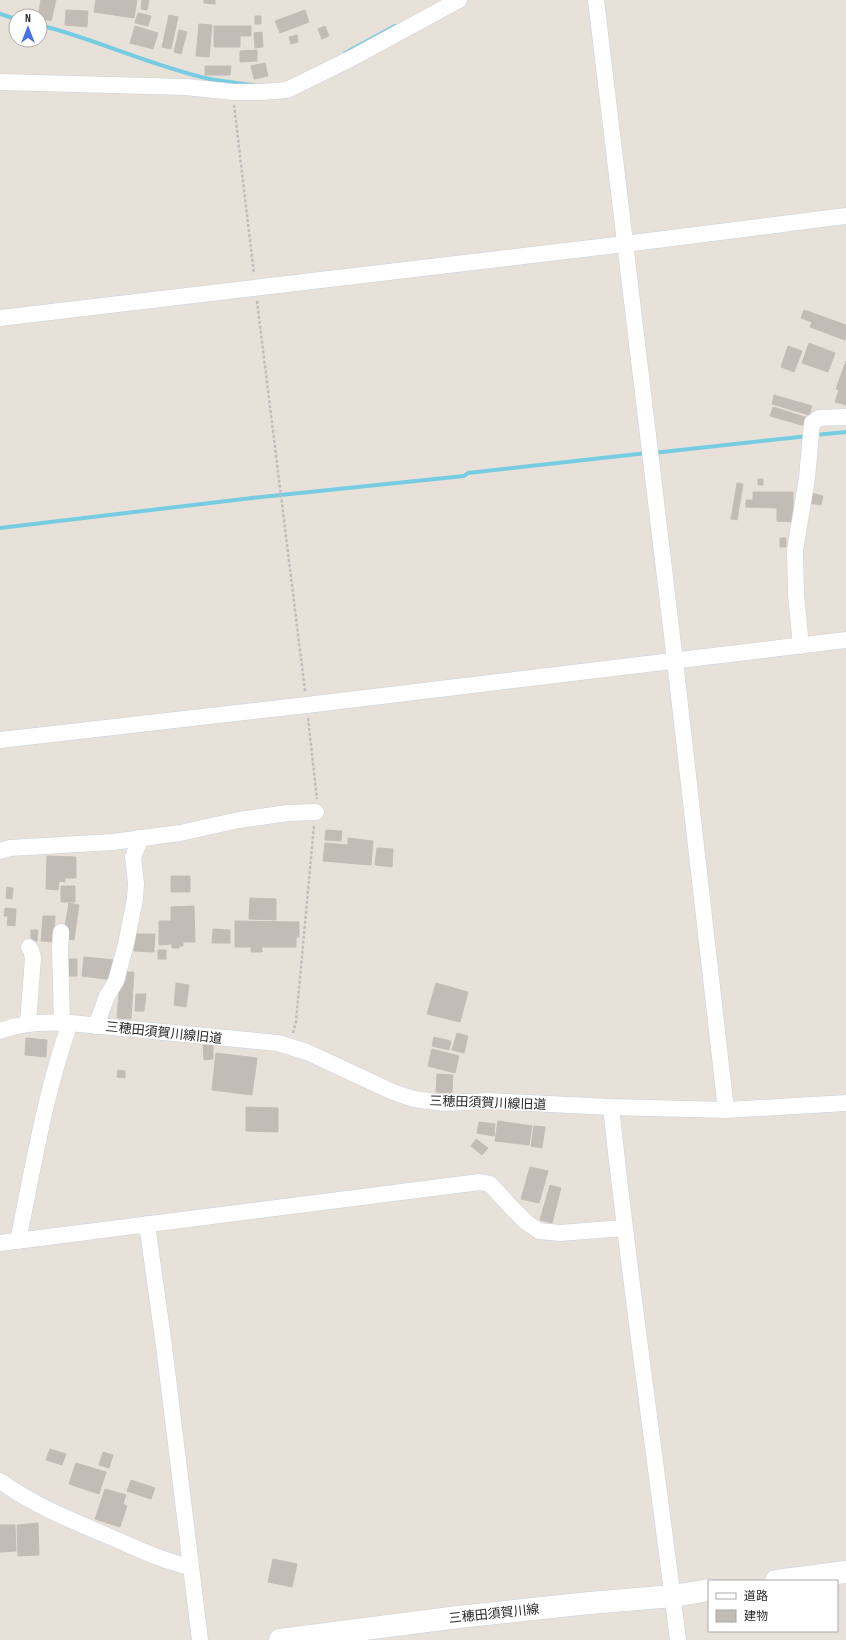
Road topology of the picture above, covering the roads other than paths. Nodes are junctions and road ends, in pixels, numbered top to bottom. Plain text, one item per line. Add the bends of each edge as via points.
1 (458, 0) edge
2 (596, 0) edge
3 (0, 82) edge
4 (846, 216) edge
5 (625, 244) junction
6 (0, 318) edge
7 (846, 417) edge
8 (846, 640) edge
9 (801, 646) junction
10 (675, 661) junction
11 (0, 740) edge
12 (316, 812) road end
13 (139, 838) junction
14 (0, 851) edge
15 (61, 932) dead end
16 (29, 947) dead end
17 (28, 1023) junction
18 (66, 1023) junction
19 (96, 1026) junction
20 (0, 1031) edge
21 (846, 1103) edge
22 (611, 1107) junction
23 (726, 1110) junction
24 (147, 1224) junction
25 (624, 1228) junction
26 (18, 1241) junction
27 (0, 1243) edge
28 (0, 1481) edge
29 (191, 1567) junction
30 (846, 1572) edge
31 (784, 1580) edge
32 (708, 1590) edge
33 (673, 1596) junction
34 (200, 1640) edge
35 (280, 1640) edge
36 (678, 1640) edge

1 - 3 street via 354,57 287,90 233,92 186,87
2 - 5 street
4 - 5 street
5 - 6 street
5 - 10 street
7 - 9 street via 819,418 812,423 807,478 795,550
8 - 9 street
9 - 10 street
10 - 11 street
10 - 23 street
12 - 13 street via 239,820 180,833
13 - 14 street via 10,848
13 - 19 street via 133,857 135,899 126,944 116,981 107,996
15 - 18 street
16 - 17 street via 33,958
17 - 18 street, 三穂田須賀川線旧道
17 - 20 street, 三穂田須賀川線旧道
18 - 19 street, 三穂田須賀川線旧道
18 - 26 street
19 - 22 street, 三穂田須賀川線旧道 via 278,1043 314,1055 393,1092 414,1099
21 - 23 street, 三穂田須賀川線旧道
22 - 23 street, 三穂田須賀川線旧道
22 - 25 street
24 - 25 street via 480,1182 490,1184 526,1222 539,1231 560,1233
24 - 26 street
24 - 29 street
25 - 33 street
26 - 27 street
28 - 29 street via 42,1508 154,1555
29 - 34 street
30 - 31 main road
32 - 33 main road, 三穂田須賀川線
33 - 35 main road, 三穂田須賀川線 via 466,1616
33 - 36 street

